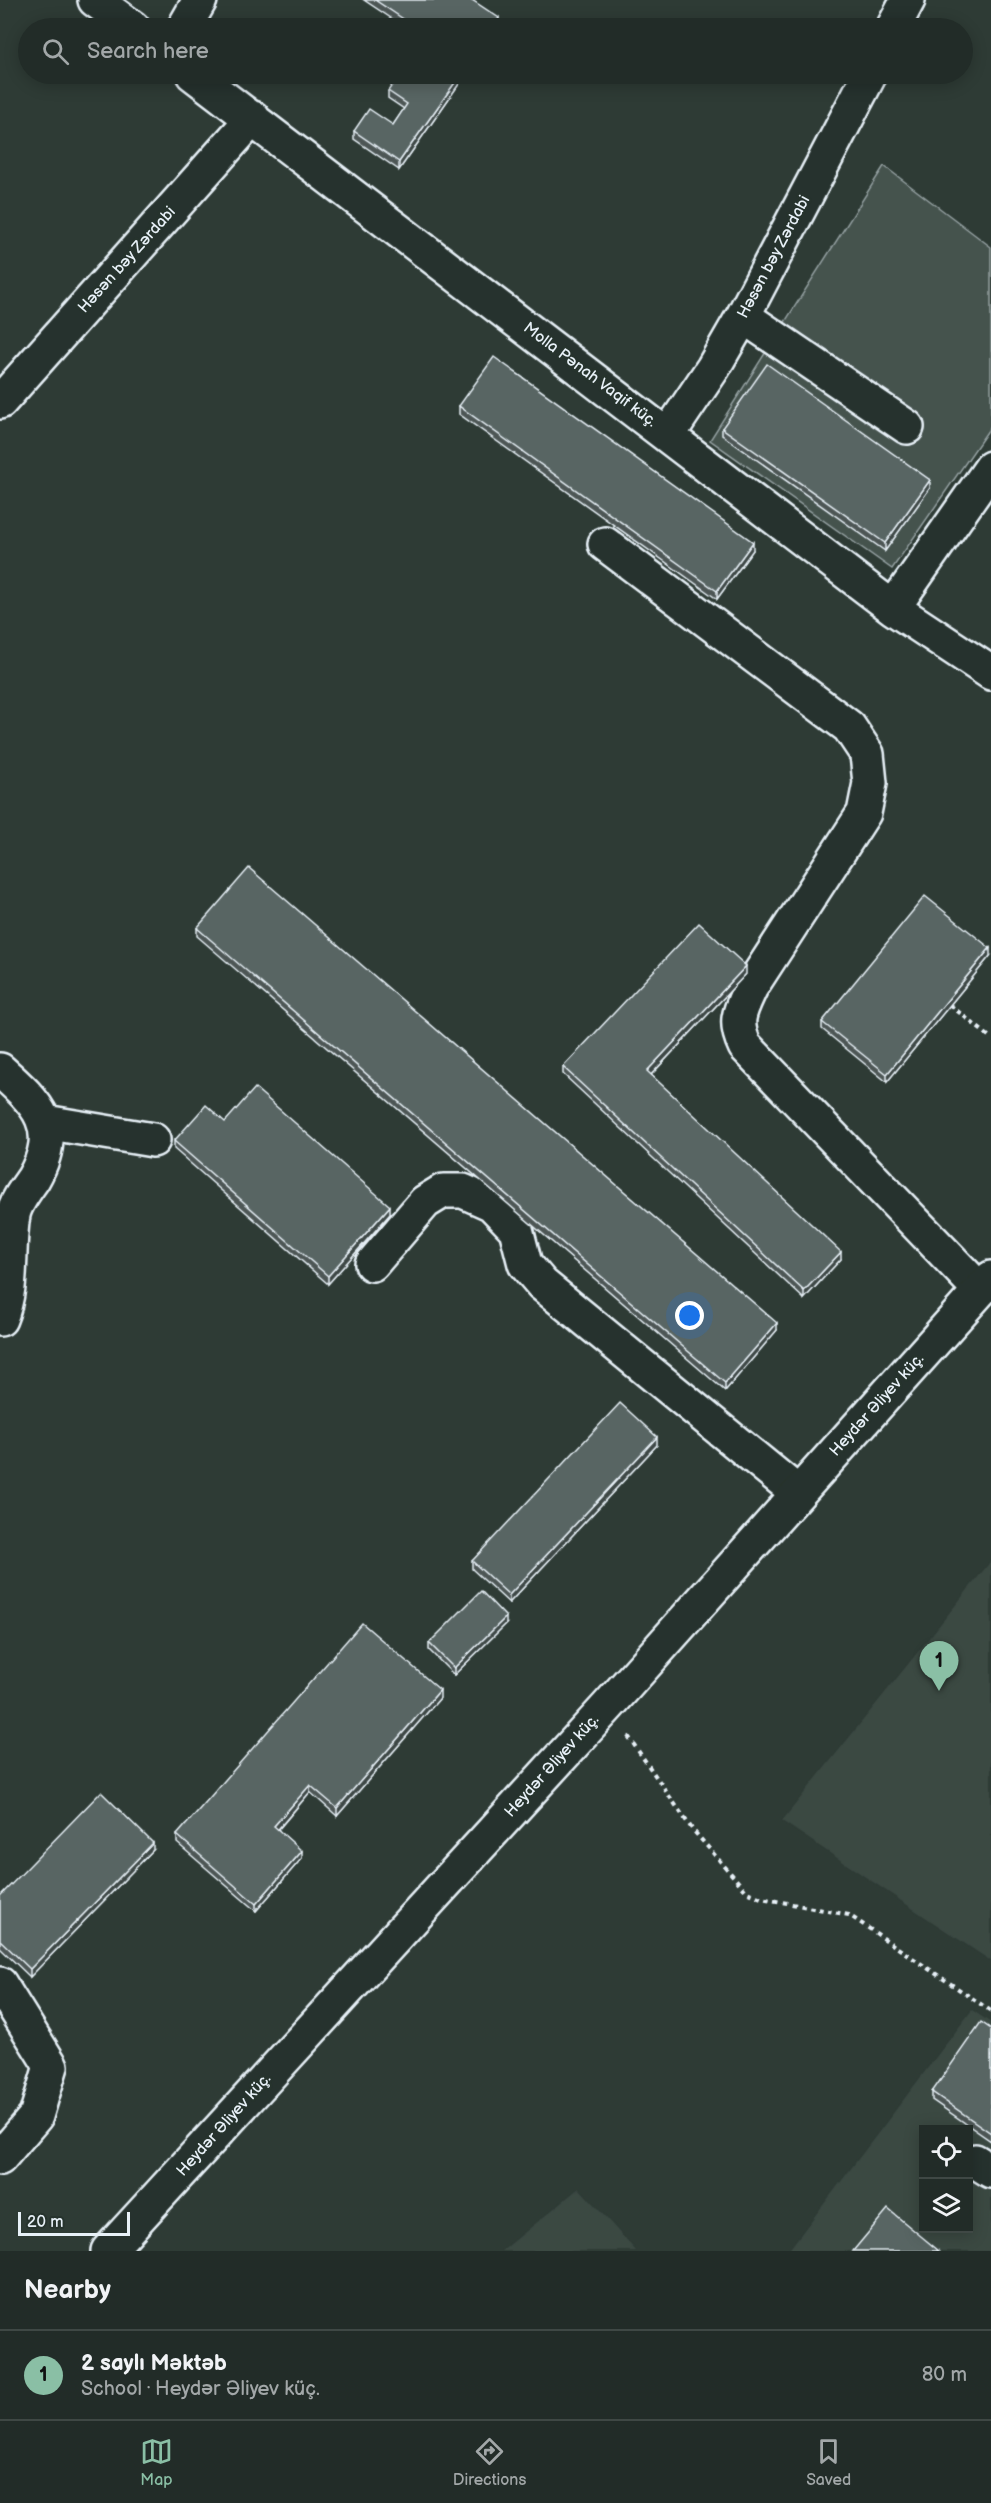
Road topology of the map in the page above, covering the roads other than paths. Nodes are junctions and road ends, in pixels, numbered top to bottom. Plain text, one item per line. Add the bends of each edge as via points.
1 (95, 0) edge
2 (200, 0) edge
3 (908, 0) edge
4 (119, 18) edge
5 (190, 18) edge
6 (898, 18) edge
7 (207, 84) edge
8 (865, 84) edge
9 (253, 118) junction
10 (743, 316) junction
11 (0, 402) edge
12 (907, 427) dead end
13 (668, 435) junction
14 (991, 468) edge
15 (605, 544) dead end
16 (894, 608) junction
17 (991, 673) edge
18 (0, 1070) edge
19 (45, 1122) junction
20 (153, 1140) dead end
21 (372, 1264) dead end
22 (5, 1266) edge
23 (986, 1284) edge
24 (0, 1319) edge
25 (798, 1493) junction
26 (0, 1984) edge
27 (0, 2158) edge
28 (108, 2251) edge

1 - 4 street
2 - 5 street
3 - 6 street
7 - 9 street, Molla Pənah Vaqif küç.
8 - 10 street, Həsən bəy Zərdabi
9 - 11 street, Həsən bəy Zərdabi
9 - 13 street, Molla Pənah Vaqif küç.
10 - 12 street
10 - 13 street, Həsən bəy Zərdabi
13 - 16 street, Molla Pənah Vaqif küç.
14 - 16 street
15 - 23 street via 849,727 867,754 870,783 864,813 751,987 740,1011 737,1030 745,1046
16 - 17 street, Molla Pənah Vaqif küç.
18 - 19 street via 29,1096
19 - 20 street
19 - 22 street via 46,1145 41,1165 13,1211
21 - 25 street via 425,1202 443,1191 463,1191 492,1204 516,1229 525,1264 542,1284
22 - 24 street via 7,1302
23 - 25 street, Heydər Əliyev küç.
25 - 28 street, Heydər Əliyev küç.
26 - 27 street via 51,2067 36,2116

